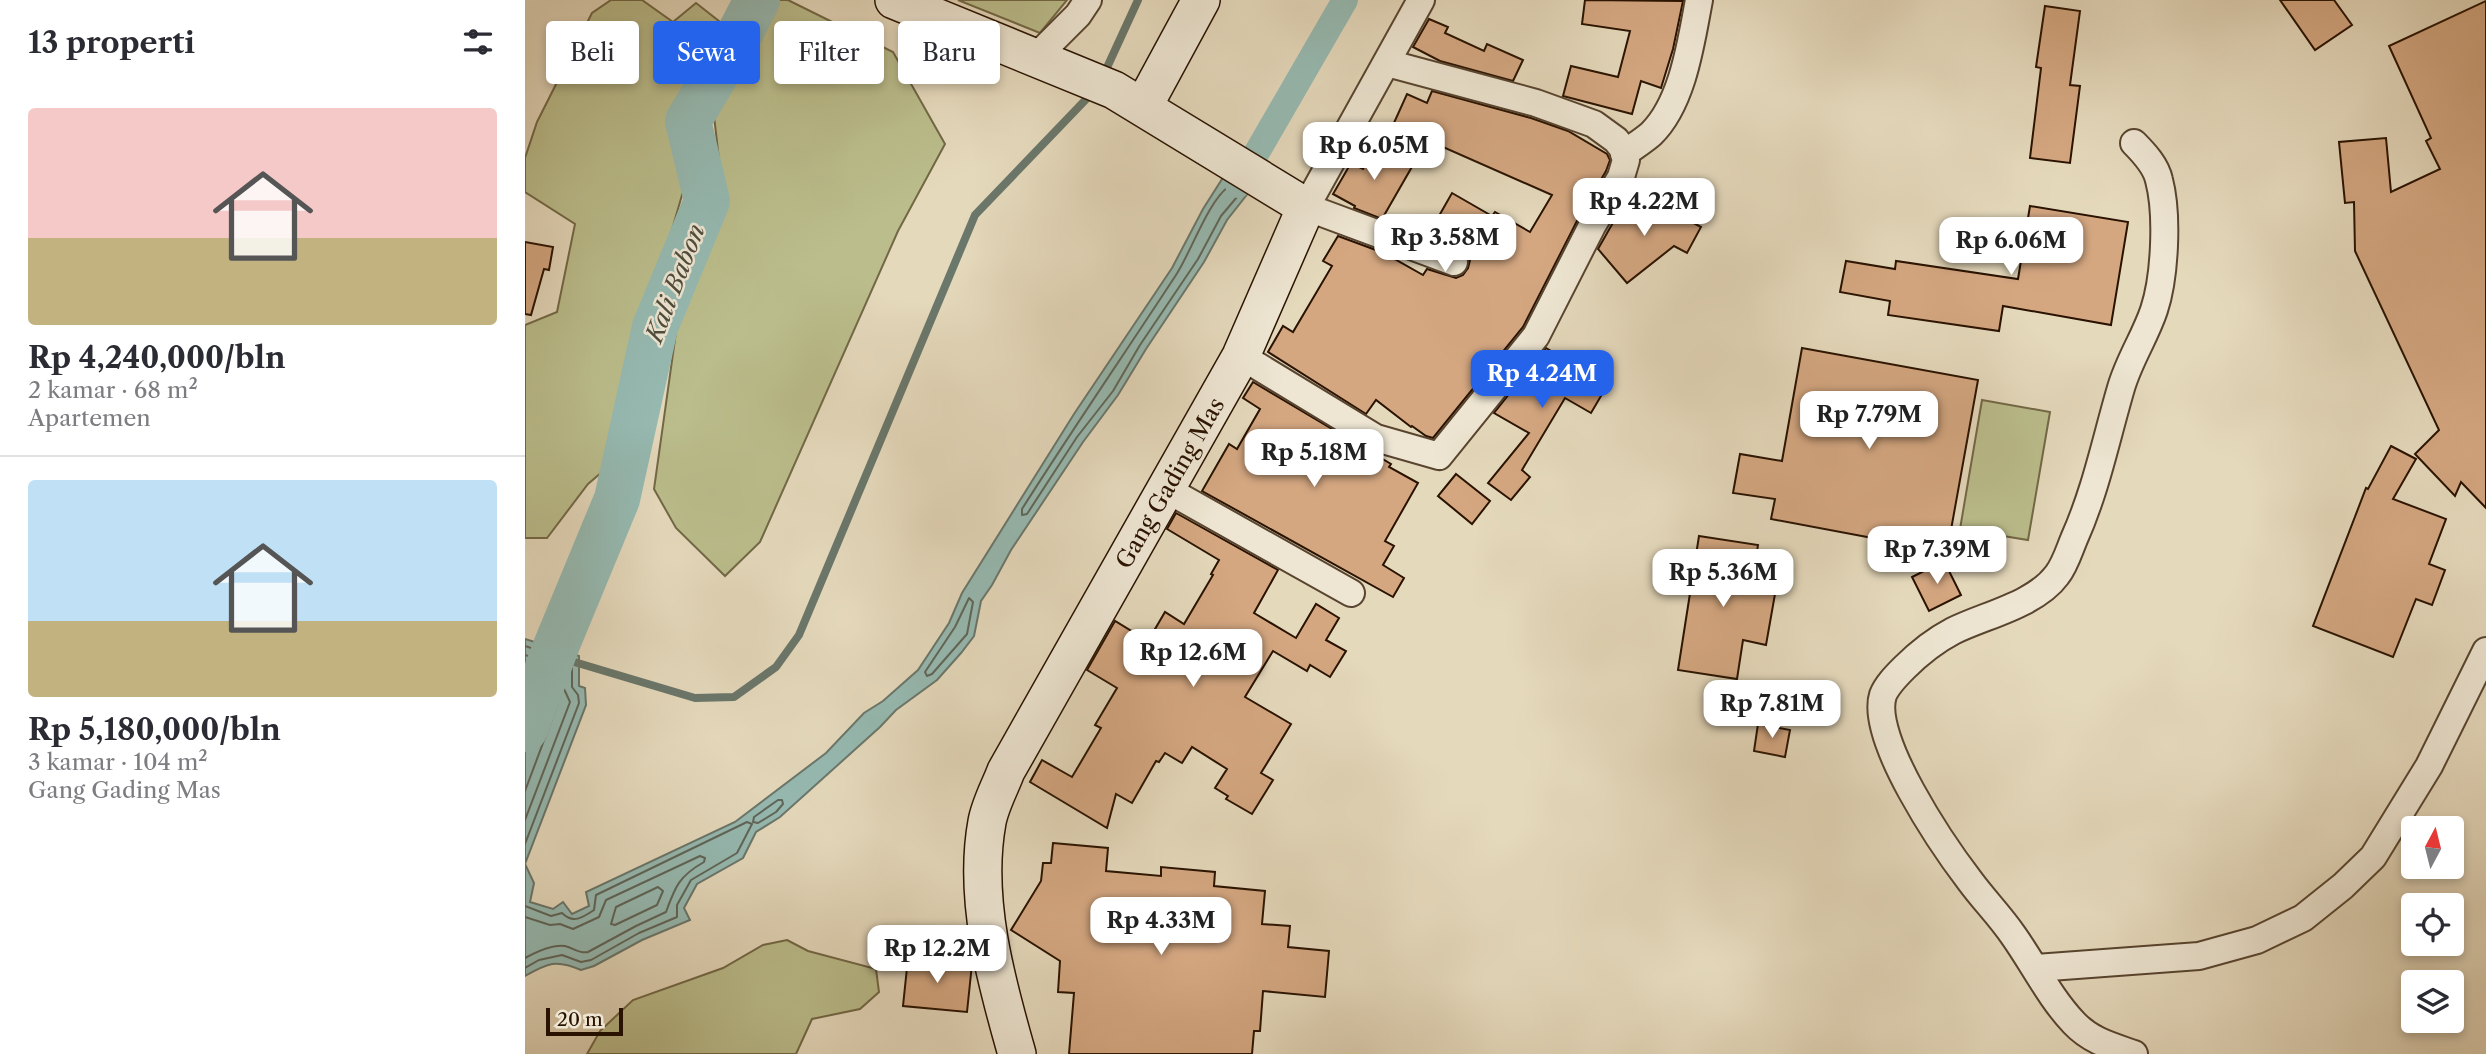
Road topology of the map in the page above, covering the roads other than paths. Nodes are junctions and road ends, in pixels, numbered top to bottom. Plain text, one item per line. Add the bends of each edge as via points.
1 (1088, 0) edge
2 (1201, 0) edge
3 (1421, 0) edge
4 (1699, 0) edge
5 (906, 5) edge
6 (1048, 62) junction
7 (1387, 63) junction
8 (1140, 105) junction
9 (2134, 144) dead end
10 (1624, 153) junction
11 (1294, 199) junction
12 (1454, 262) dead end
13 (1241, 356) junction
14 (1166, 489) junction
15 (1351, 593) dead end
16 (2486, 650) edge
17 (2036, 968) junction
18 (1017, 1054) edge
19 (2134, 1054) edge

1 - 6 street
2 - 8 street
3 - 7 street
4 - 10 street via 1691,45 1666,116 1651,134
5 - 6 street
6 - 8 street
7 - 10 street via 1536,103 1594,124 1616,140
7 - 11 street
8 - 11 street
9 - 17 street via 2160,181 2162,271 2155,309 2129,363 2087,511 2067,556 2057,576 2038,592 1956,629 1919,653 1894,678 1882,704 1891,748 1923,812
10 - 13 street via 1621,177 1536,336 1439,456 1376,438
11 - 12 street
11 - 13 street, Gang Gading Mas
13 - 14 street, Gang Gading Mas
14 - 15 street
14 - 18 street, Gang Gading Mas via 1006,771 987,819 986,927
16 - 17 street via 2429,766 2373,858 2303,918 2257,940 2199,956
17 - 19 street via 2074,1023 2096,1041

